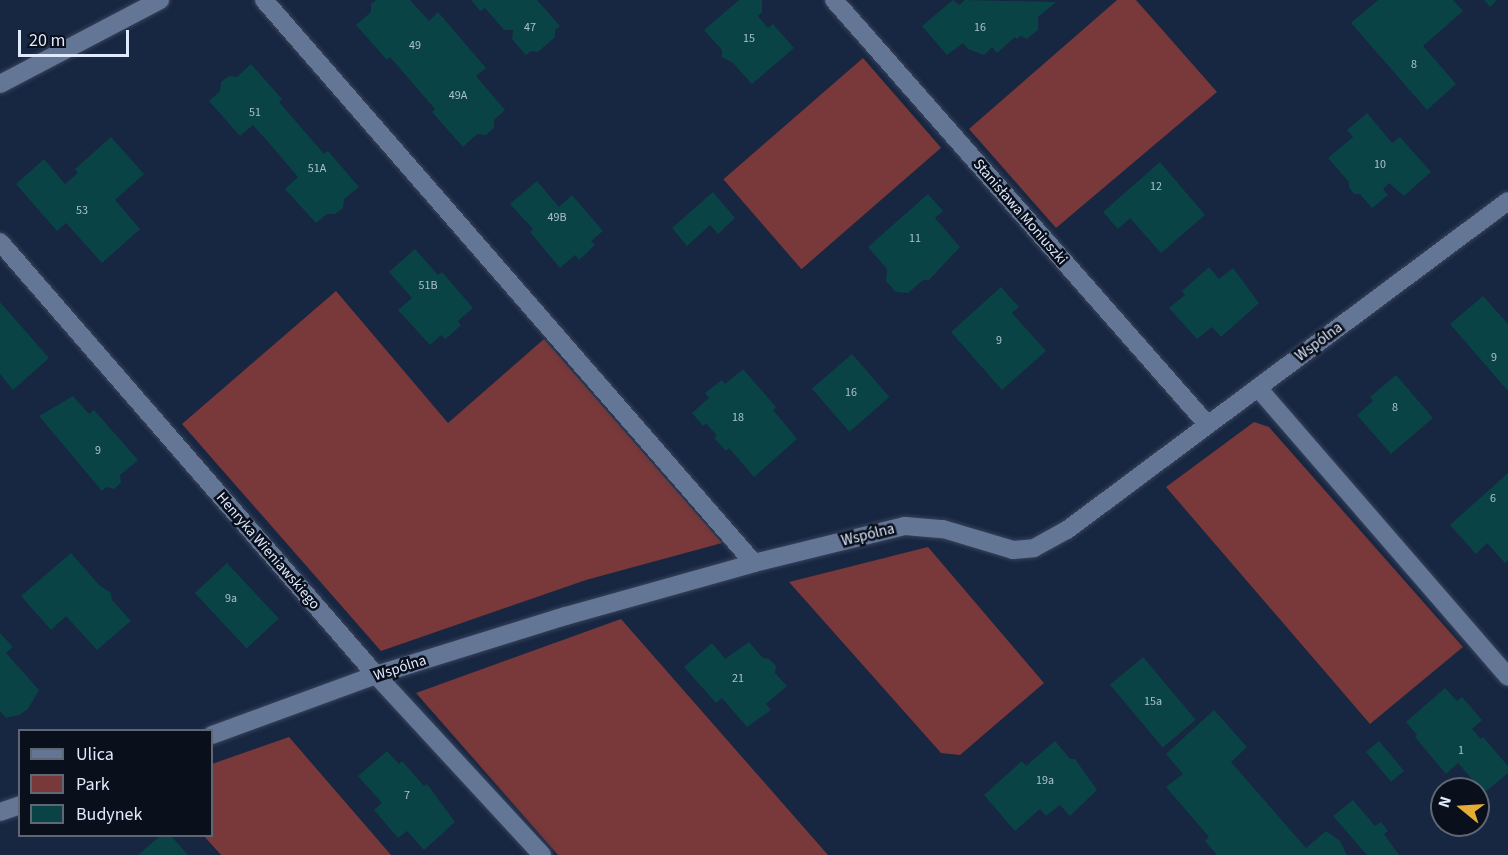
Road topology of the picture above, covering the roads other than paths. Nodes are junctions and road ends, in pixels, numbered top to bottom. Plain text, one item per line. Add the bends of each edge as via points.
1 (160, 0) edge
2 (264, 0) edge
3 (834, 0) edge
4 (0, 84) edge
5 (1508, 201) edge
6 (0, 242) edge
7 (1258, 388) junction
8 (1207, 424) junction
9 (754, 563) junction
10 (376, 675) junction
11 (1508, 677) edge
12 (213, 735) edge
13 (18, 806) edge
14 (0, 812) edge
15 (542, 855) edge

1 - 4 street
2 - 9 street
3 - 8 street, Stanisława Moniuszki
5 - 7 street, Wspólna
6 - 10 street, Henryka Wieniawskiego
7 - 8 street, Wspólna
7 - 11 street
8 - 9 street, Wspólna via 1067,530 1034,548 1013,550 943,529 905,526
9 - 10 street, Wspólna
10 - 12 street, Wspólna
10 - 15 street, Henryka Wieniawskiego
13 - 14 street

